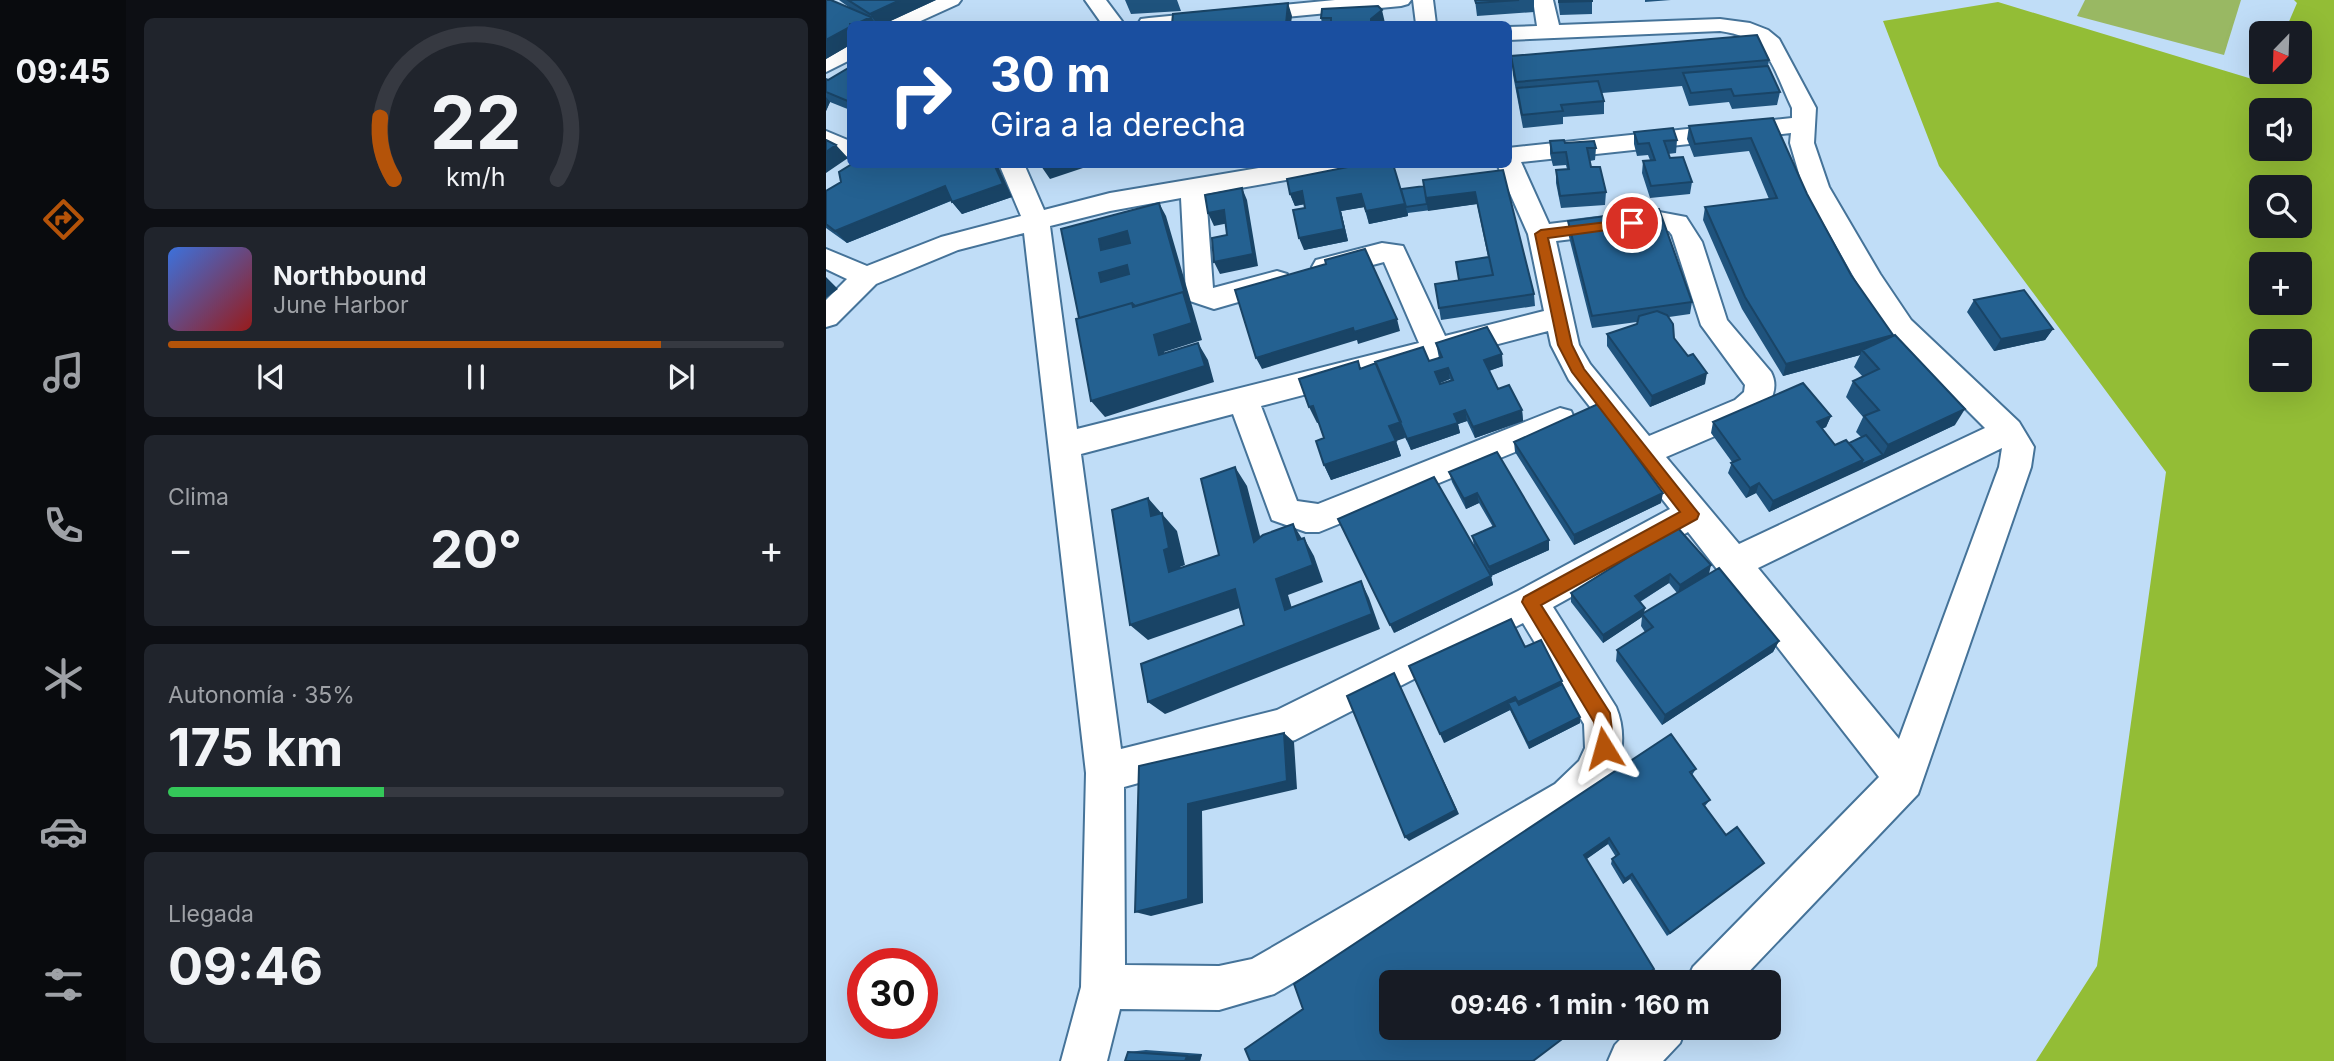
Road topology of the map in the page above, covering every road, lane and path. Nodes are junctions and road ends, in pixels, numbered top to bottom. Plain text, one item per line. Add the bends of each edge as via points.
1 (951, 0) edge
2 (1095, 0) edge
3 (1401, 0) edge
4 (1423, 0) edge
5 (1543, 0) edge
6 (1297, 12) edge
7 (1696, 13) edge
8 (904, 21) edge
9 (1111, 21) edge
10 (1186, 21) edge
11 (1426, 21) edge
12 (1549, 31) junction
13 (1512, 34) edge
14 (847, 53) edge
15 (826, 65) edge
16 (1803, 124) junction
17 (826, 139) edge
18 (847, 149) edge
19 (1512, 158) edge
20 (1512, 167) edge
21 (1013, 168) edge
22 (1309, 168) edge
23 (1193, 188) junction
24 (1036, 221) junction
25 (1541, 234) junction
26 (826, 258) edge
27 (866, 277) junction
28 (826, 317) edge
29 (1558, 318) junction
30 (1436, 348) junction
31 (1242, 399) junction
32 (1560, 420) edge
33 (2008, 431) junction
34 (1065, 445) junction
35 (1645, 452) junction
36 (1691, 514) junction
37 (1732, 564) junction
38 (1530, 602) junction
39 (1105, 773) junction
40 (1903, 780) junction
41 (1720, 970) edge
42 (1103, 987) junction
43 (1651, 1040) edge
44 (1084, 1061) edge
45 (1631, 1061) edge

1 - 8 street
2 - 9 street
3 - 6 street
4 - 11 street
5 - 12 street
6 - 10 street
7 - 12 street
7 - 16 street via 1760,35 1771,44 1804,108
12 - 13 street
14 - 15 street
16 - 19 street
16 - 33 street via 1801,143 1816,187 1870,281 1901,327
17 - 18 street
20 - 25 street
21 - 24 street
22 - 23 street
23 - 24 street
23 - 30 street via 1200,294 1214,299 1382,251 1394,253
24 - 27 street via 950,243
24 - 34 street
25 - 29 street
25 - 35 street via 1654,220 1677,223 1686,235 1715,326 1760,380 1756,401 1746,409
26 - 27 street
27 - 28 street
29 - 30 street
29 - 35 street via 1579,372
30 - 31 street
31 - 32 street via 1284,510 1306,519 1319,518
31 - 34 street
33 - 37 street
33 - 40 street via 2018,447 2015,467
34 - 39 street
35 - 36 street
36 - 37 street
36 - 38 street
37 - 40 street via 1881,746
38 - 39 street via 1282,727
38 - 42 street via 1603,720 1604,748 1593,775 1569,798 1259,979 1219,988
39 - 42 street
40 - 41 street
42 - 44 street
43 - 45 street

